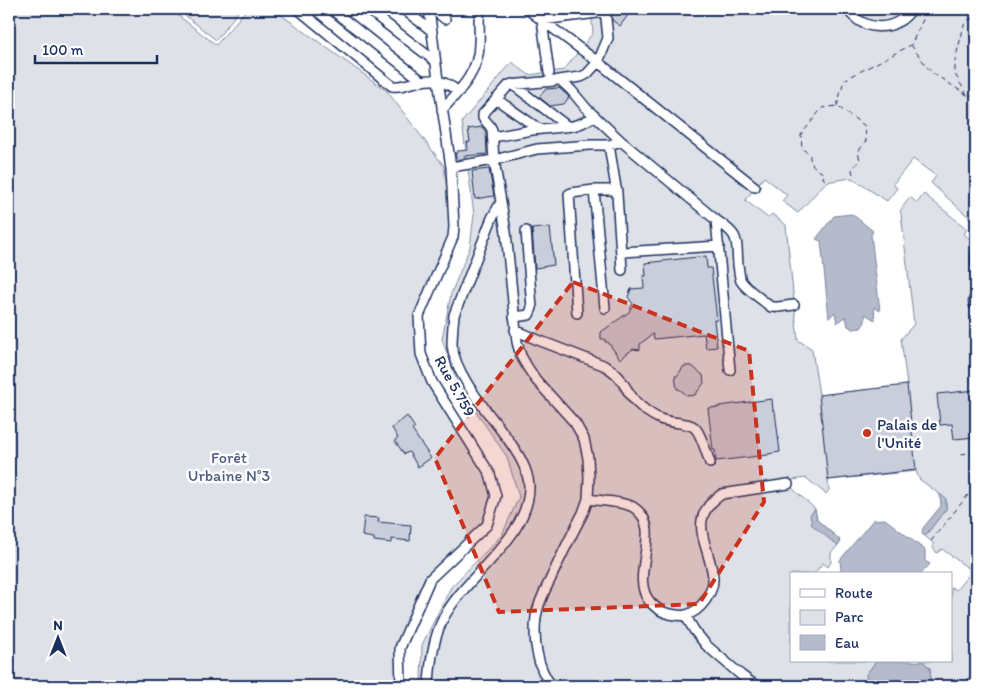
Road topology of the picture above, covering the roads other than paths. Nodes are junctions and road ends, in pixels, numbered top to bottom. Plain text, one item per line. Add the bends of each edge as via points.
1 (298, 9) edge
2 (331, 9) edge
3 (367, 9) edge
4 (403, 9) edge
5 (431, 9) edge
6 (480, 9) edge
7 (527, 9) edge
8 (848, 9) edge
9 (912, 9) edge
10 (605, 11) edge
11 (445, 19) dead end
12 (542, 20) junction
13 (432, 31) junction
14 (435, 61) junction
15 (598, 62) junction
16 (554, 76) junction
17 (421, 80) junction
18 (438, 80) junction
19 (512, 84) junction
20 (459, 92) junction
21 (496, 99) junction
22 (442, 110) junction
23 (595, 116) junction
24 (568, 126) junction
25 (539, 129) junction
26 (493, 137) junction
27 (621, 141) junction
28 (609, 145) junction
29 (494, 160) junction
30 (451, 167) junction
31 (755, 187) dead end
32 (594, 190) junction
33 (616, 190) junction
34 (501, 201) junction
35 (716, 220) junction
36 (526, 231) dead end
37 (719, 246) junction
38 (622, 252) junction
39 (976, 256) edge
40 (976, 265) edge
41 (622, 270) dead end
42 (976, 294) edge
43 (794, 305) dead end
44 (976, 307) edge
45 (605, 308) dead end
46 (577, 313) dead end
47 (514, 317) junction
48 (515, 330) junction
49 (730, 370) dead end
50 (710, 463) dead end
51 (788, 484) dead end
52 (588, 500) junction
53 (684, 615) junction
54 (976, 679) edge
55 (401, 686) edge
56 (429, 686) edge
57 (552, 686) edge
58 (756, 686) edge
59 (969, 686) edge

1 - 17 lane via 389,84 398,87
2 - 17 lane
3 - 14 lane
4 - 13 lane
5 - 11 lane
5 - 13 lane, Rue 5.759
6 - 20 lane via 475,66
7 - 12 lane
8 - 9 lane via 859,20 875,26 892,25
10 - 12 lane
10 - 15 lane via 608,38
12 - 15 lane
12 - 16 lane
13 - 14 lane, Rue 5.759
14 - 18 lane, Rue 5.759
15 - 16 lane via 581,77
15 - 31 lane
16 - 19 lane
16 - 23 lane
17 - 18 lane
18 - 20 lane
18 - 22 lane, Rue 5.759
19 - 21 lane via 506,86
19 - 24 lane
20 - 22 lane
21 - 25 lane
21 - 26 lane via 483,114
22 - 30 lane, Rue 5.759
23 - 24 lane
23 - 27 lane
24 - 25 lane
25 - 26 lane
26 - 29 lane
27 - 28 lane
27 - 35 lane
28 - 29 lane via 537,149
28 - 33 lane
29 - 30 lane
29 - 34 lane
30 - 55 lane, Rue 5.759 via 453,237 419,316 421,354 432,382 490,474 496,496 487,526 430,580 400,648
32 - 33 lane
32 - 45 lane
32 - 46 lane via 569,194
33 - 38 lane
34 - 47 lane
34 - 56 lane via 454,315 452,346 467,383 518,453 529,486 527,504 508,540 465,587 444,617 434,641
35 - 37 lane
35 - 43 lane via 735,235 742,283 771,307
36 - 47 lane via 532,308 529,315
37 - 38 lane
37 - 49 lane
38 - 41 lane
39 - 40 lane
42 - 44 lane via 973,300
47 - 48 lane
48 - 50 lane via 612,369 643,408 659,419 696,428
48 - 52 lane via 521,356 528,368 575,423 584,440 588,458
51 - 53 lane via 722,494 708,506 702,535 712,573 712,586 702,604
52 - 53 lane via 626,504 638,512 647,531 642,580 646,598 669,614
52 - 57 lane via 540,600 536,617 537,653
53 - 58 lane via 706,645
54 - 59 lane

